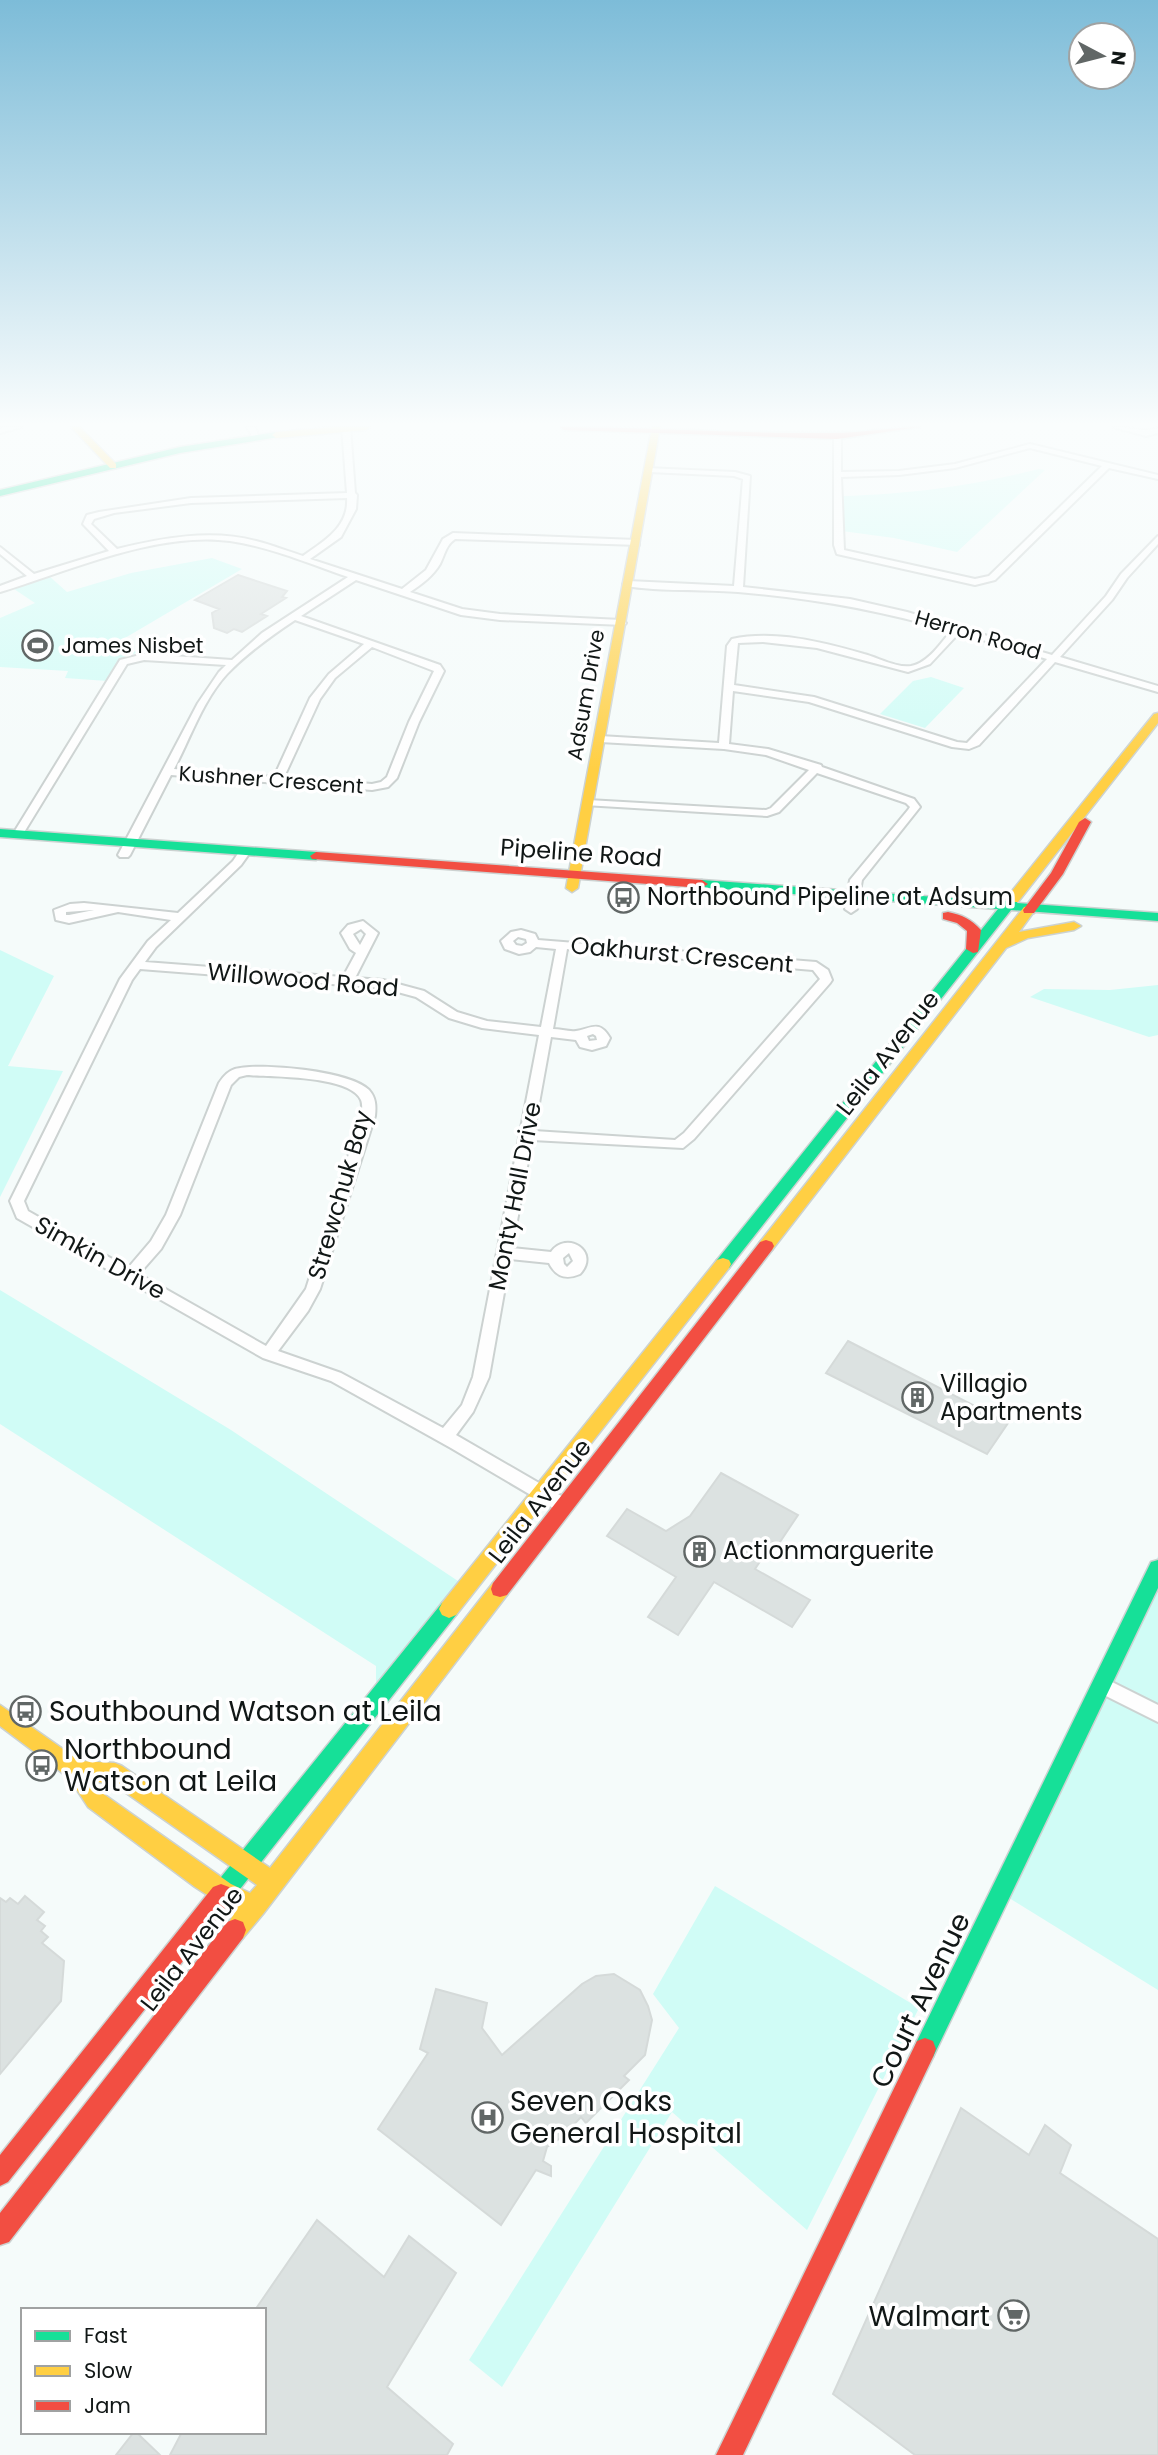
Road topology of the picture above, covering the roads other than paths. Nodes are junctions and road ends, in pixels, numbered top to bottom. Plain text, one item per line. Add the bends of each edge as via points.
1 (105, 542) edge
2 (178, 542) edge
3 (249, 542) edge
4 (330, 542) edge
5 (445, 542) edge
6 (599, 542) edge
7 (742, 542) edge
8 (838, 542) edge
9 (1029, 542) edge
10 (1156, 542) edge
11 (636, 543) joint
12 (0, 550) edge
13 (116, 553) junction
14 (303, 560) junction
15 (33, 577) junction
16 (355, 577) junction
17 (628, 584) junction
18 (0, 589) edge
19 (738, 589) junction
20 (403, 593) junction
21 (293, 616) junction
22 (621, 623) junction
23 (958, 629) junction
24 (371, 643) junction
25 (1054, 657) junction
26 (232, 663) junction
27 (728, 687) junction
28 (1158, 689) edge
29 (1158, 716) edge
30 (600, 739) junction
31 (724, 746) junction
32 (817, 767) junction
33 (168, 772) junction
34 (278, 780) junction
35 (1101, 788) junction
36 (588, 803) junction
37 (4, 837) edge
38 (127, 849) junction
39 (241, 857) junction
40 (1028, 881) junction
41 (573, 882) junction
42 (851, 902) junction
43 (970, 904) junction
44 (1009, 906) junction
45 (1032, 908) junction
46 (114, 910) dead end
47 (948, 916) junction
48 (179, 917) junction
49 (1158, 917) edge
50 (997, 919) junction
51 (1019, 920) junction
52 (1158, 924) edge
53 (1074, 926) junction
54 (533, 943) dead end
55 (562, 946) junction
56 (998, 948) junction
57 (973, 949) junction
58 (362, 952) dead end
59 (136, 965) junction
60 (347, 981) junction
61 (544, 1032) junction
62 (581, 1037) dead end
63 (526, 1135) junction
64 (503, 1253) junction
65 (554, 1258) dead end
66 (130, 1275) junction
67 (268, 1354) junction
68 (445, 1437) junction
69 (542, 1493) junction
70 (564, 1506) junction
71 (1158, 1568) edge
72 (1102, 1685) junction
73 (0, 1714) edge
74 (1158, 1714) edge
75 (76, 1771) junction
76 (245, 1864) junction
77 (273, 1882) junction
78 (223, 1892) junction
79 (255, 1906) junction
80 (0, 2174) edge
81 (0, 2233) edge
82 (729, 2455) edge

1 - 13 street
2 - 13 street
3 - 14 street
4 - 14 street
5 - 20 street via 426,576
6 - 11 street
7 - 19 street
8 - 9 street via 840,552 984,582
10 - 25 street
11 - 17 street, Adsum Drive
12 - 15 street
13 - 15 street
14 - 16 street
15 - 18 street
16 - 20 street
16 - 21 street
17 - 19 street, Herron Road
17 - 22 street, Adsum Drive
19 - 23 street, Herron Road via 850,602
20 - 22 street via 484,615
21 - 24 street, Kushner Crescent
21 - 26 street
22 - 30 street, Adsum Drive
23 - 25 street, Herron Road
23 - 27 street via 923,664 907,669 803,644 735,640
24 - 34 street via 332,676 315,698
24 - 34 street, Kushner Crescent via 439,671 391,778 372,787
25 - 27 street via 969,746 810,699
25 - 28 street, Herron Road
26 - 33 street via 203,703
26 - 37 street via 144,657 123,662
27 - 31 street
29 - 35 street, Leila Avenue
30 - 31 street
30 - 36 street, Adsum Drive
31 - 32 street via 768,752
32 - 36 street via 767,813
32 - 42 street via 900,796 915,807 856,880
33 - 34 street, Kushner Crescent
33 - 38 street
35 - 40 street, Leila Avenue
35 - 45 street, Leila Avenue via 1061,871
36 - 41 street, Adsum Drive
37 - 38 street, Pipeline Road
38 - 39 street, Pipeline Road
39 - 41 street, Pipeline Road
39 - 48 street, Simkin Drive
40 - 43 street
40 - 44 street, Leila Avenue
41 - 42 street, Pipeline Road
42 - 43 street, Pipeline Road
42 - 47 street, Pipeline Road
43 - 44 street, Pipeline Road
44 - 45 street, Pipeline Road
44 - 50 street, Leila Avenue
45 - 49 street, Pipeline Road
45 - 51 street, Leila Avenue
46 - 48 street
47 - 50 street, Pipeline Road
47 - 57 street via 974,930
48 - 59 street, Simkin Drive
50 - 51 street, Pipeline Road
50 - 57 street, Leila Avenue
51 - 53 street, Pipeline Road
51 - 56 street, Leila Avenue
52 - 53 street, Pipeline Road
53 - 56 street via 1027,933
54 - 55 street, Oakhurst Crescent
55 - 61 street, Monty Hall Drive
55 - 63 street, Oakhurst Crescent via 816,966 826,980 678,1144
56 - 70 street, Leila Avenue
57 - 69 street, Leila Avenue
58 - 60 street
59 - 60 street, Willowood Road
59 - 66 street, Simkin Drive via 110,1007 16,1204 22,1214
60 - 61 street, Willowood Road via 403,988 453,1015 486,1026
61 - 62 street, Willowood Road
61 - 63 street, Monty Hall Drive
63 - 64 street, Monty Hall Drive
64 - 65 street
64 - 68 street, Monty Hall Drive via 481,1377 468,1408
66 - 67 street, Simkin Drive
66 - 67 street, Strewchuk Bay via 165,1231 225,1083 235,1073 331,1078 356,1086 365,1094 368,1116 320,1270 303,1307
67 - 68 street, Simkin Drive via 336,1377
68 - 69 street, Simkin Drive
69 - 70 street, Simkin Drive
69 - 76 street, Leila Avenue
70 - 77 street, Leila Avenue
71 - 72 street, Court Avenue
72 - 74 street
72 - 82 street, Court Avenue
73 - 75 street
75 - 76 street via 115,1773
75 - 78 street via 95,1800
76 - 77 street
76 - 78 street, Leila Avenue
77 - 79 street, Leila Avenue
78 - 79 street
78 - 80 street, Leila Avenue
79 - 81 street, Leila Avenue

